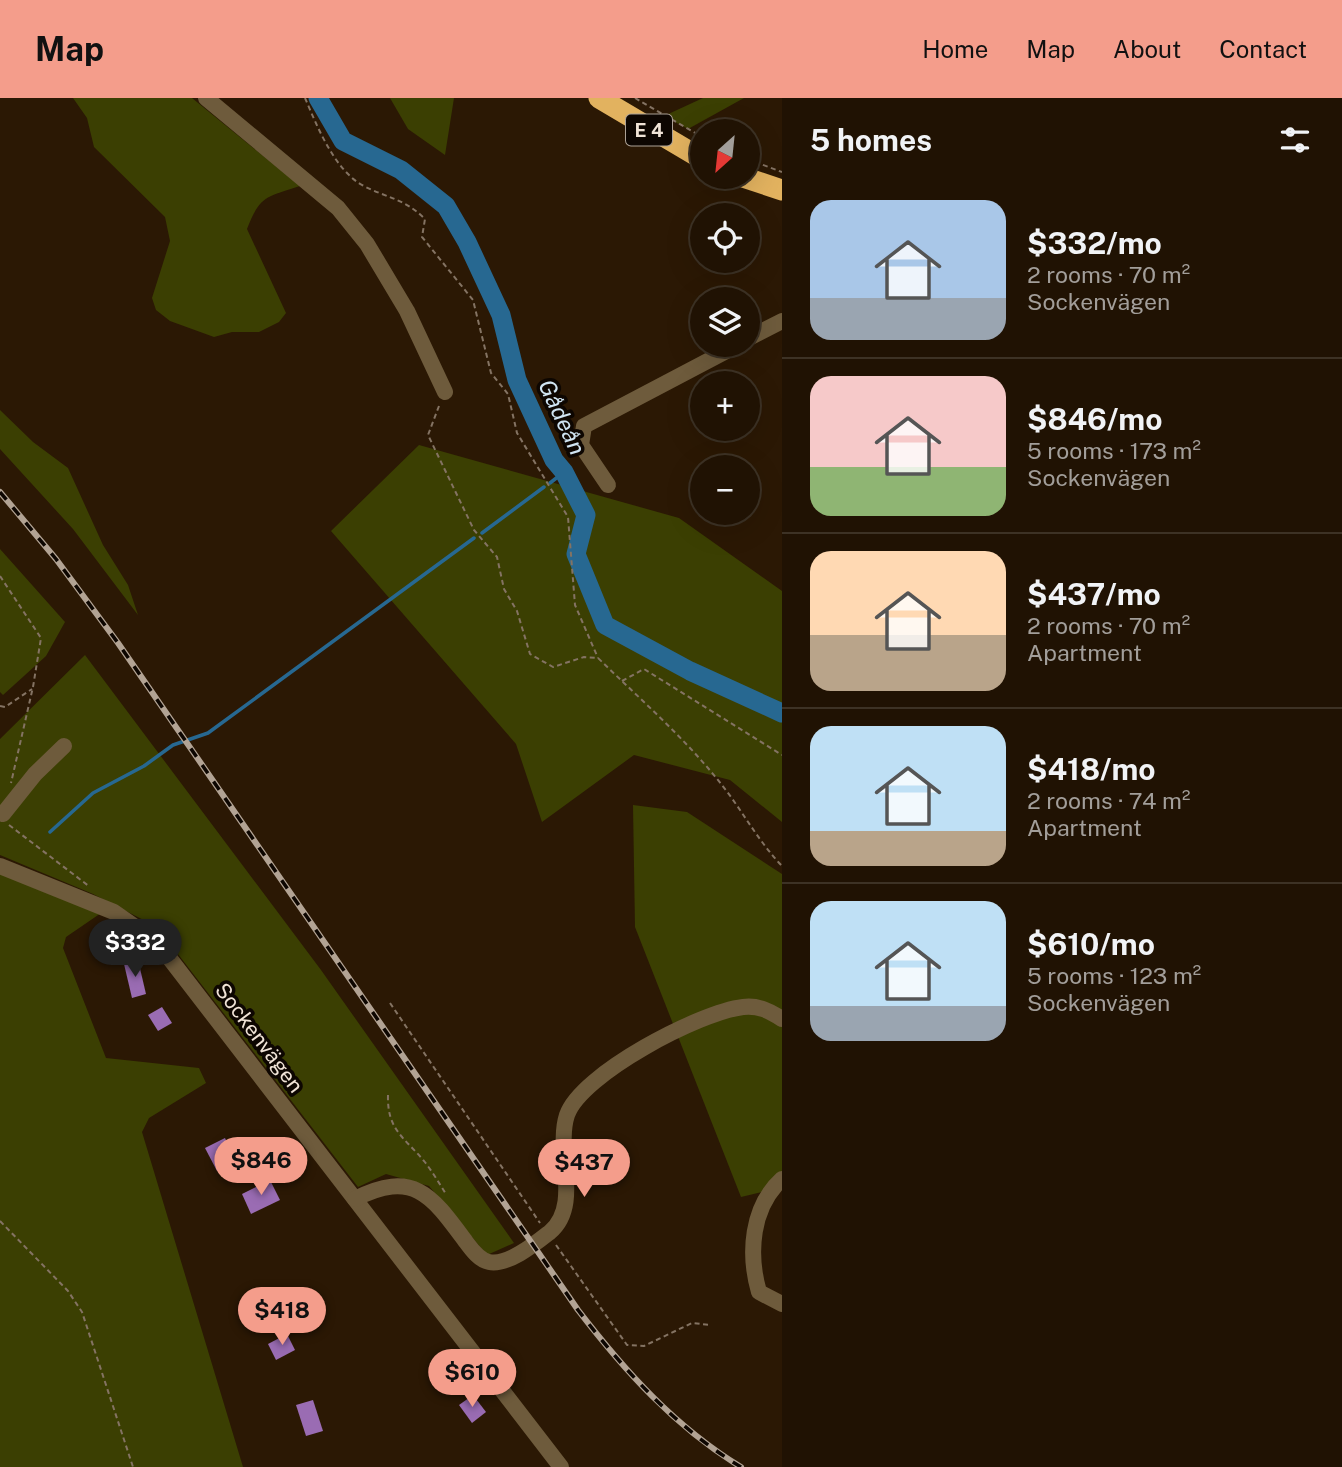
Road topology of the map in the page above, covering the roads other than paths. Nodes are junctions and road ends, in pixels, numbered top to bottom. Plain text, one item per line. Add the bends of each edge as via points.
1 (206, 98) edge
2 (598, 98) edge
3 (690, 152) edge
4 (760, 183) edge
5 (782, 190) edge
6 (782, 321) edge
7 (760, 332) edge
8 (715, 357) edge
9 (445, 392) road end
10 (608, 485) dead end
11 (64, 746) dead end
12 (3, 814) road end
13 (0, 866) edge
14 (782, 1019) edge
15 (782, 1179) edge
16 (355, 1199) junction
17 (782, 1304) edge
18 (561, 1467) edge

1 - 9 street via 338,208 367,244 407,311
2 - 3 highway, E 4
4 - 5 highway
6 - 7 street
8 - 10 street via 584,426 581,445
11 - 12 street
13 - 16 street, Sockenvägen via 102,906 145,932 169,956
14 - 16 street via 764,1008 745,1006 708,1017 664,1036 579,1094 564,1132 563,1213 548,1234 508,1258 489,1262 471,1249 426,1194 398,1185 374,1189
15 - 17 street via 766,1196 757,1220 754,1275 758,1288 771,1301
16 - 18 street, Sockenvägen

